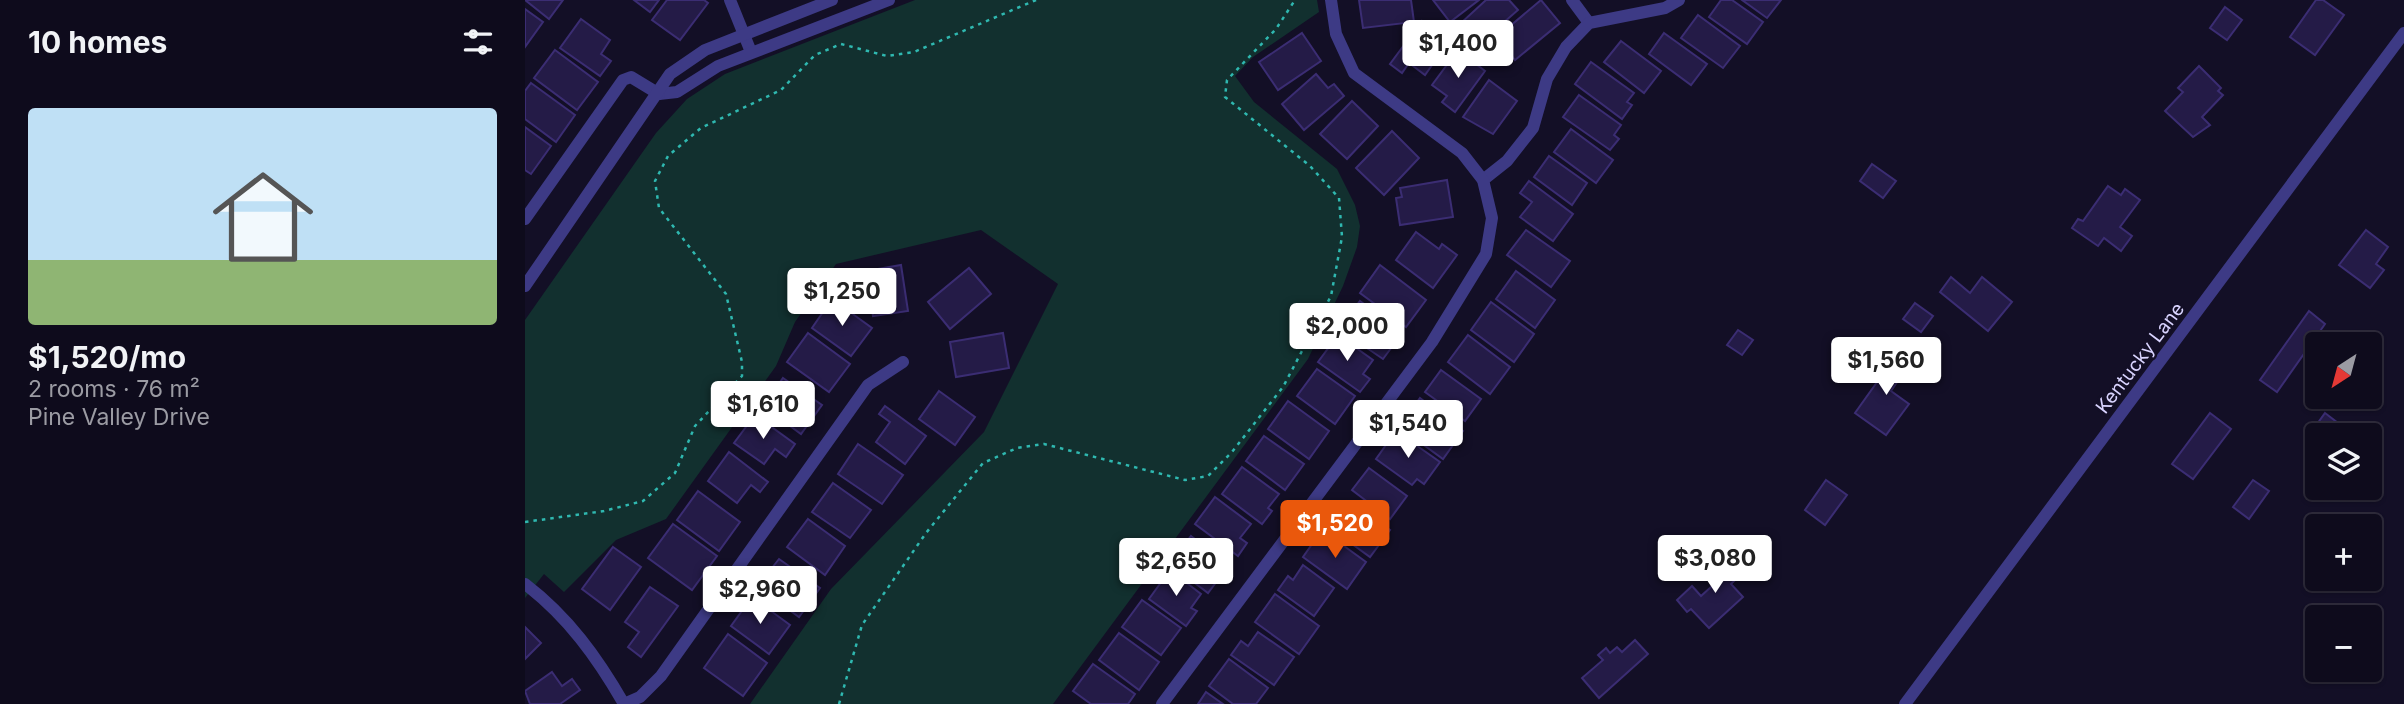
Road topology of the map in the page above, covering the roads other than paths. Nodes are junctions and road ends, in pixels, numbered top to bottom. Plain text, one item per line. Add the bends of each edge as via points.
1 (730, 0) edge
2 (832, 0) edge
3 (889, 0) edge
4 (1331, 0) edge
5 (1572, 0) edge
6 (1679, 0) edge
7 (1589, 23) junction
8 (745, 33) junction
9 (2404, 33) edge
10 (751, 52) junction
11 (659, 94) junction
12 (1483, 180) junction
13 (525, 219) edge
14 (525, 286) edge
15 (903, 362) dead end
16 (525, 584) edge
17 (624, 704) edge
18 (1162, 704) edge
19 (1905, 704) edge

1 - 8 street
2 - 8 street
3 - 10 street
4 - 12 street via 1336,34 1354,73 1462,153
5 - 7 street
6 - 7 street via 1665,8
7 - 12 street via 1566,47 1547,79 1533,128
8 - 10 street
8 - 11 street via 682,64 663,81
9 - 19 street, Kentucky Lane
10 - 11 street via 704,73 677,92
11 - 13 street via 638,79 623,80
11 - 14 street
12 - 18 street via 1492,218 1486,254 1432,342
15 - 17 street via 868,385 661,676 640,697
16 - 17 street via 580,636

